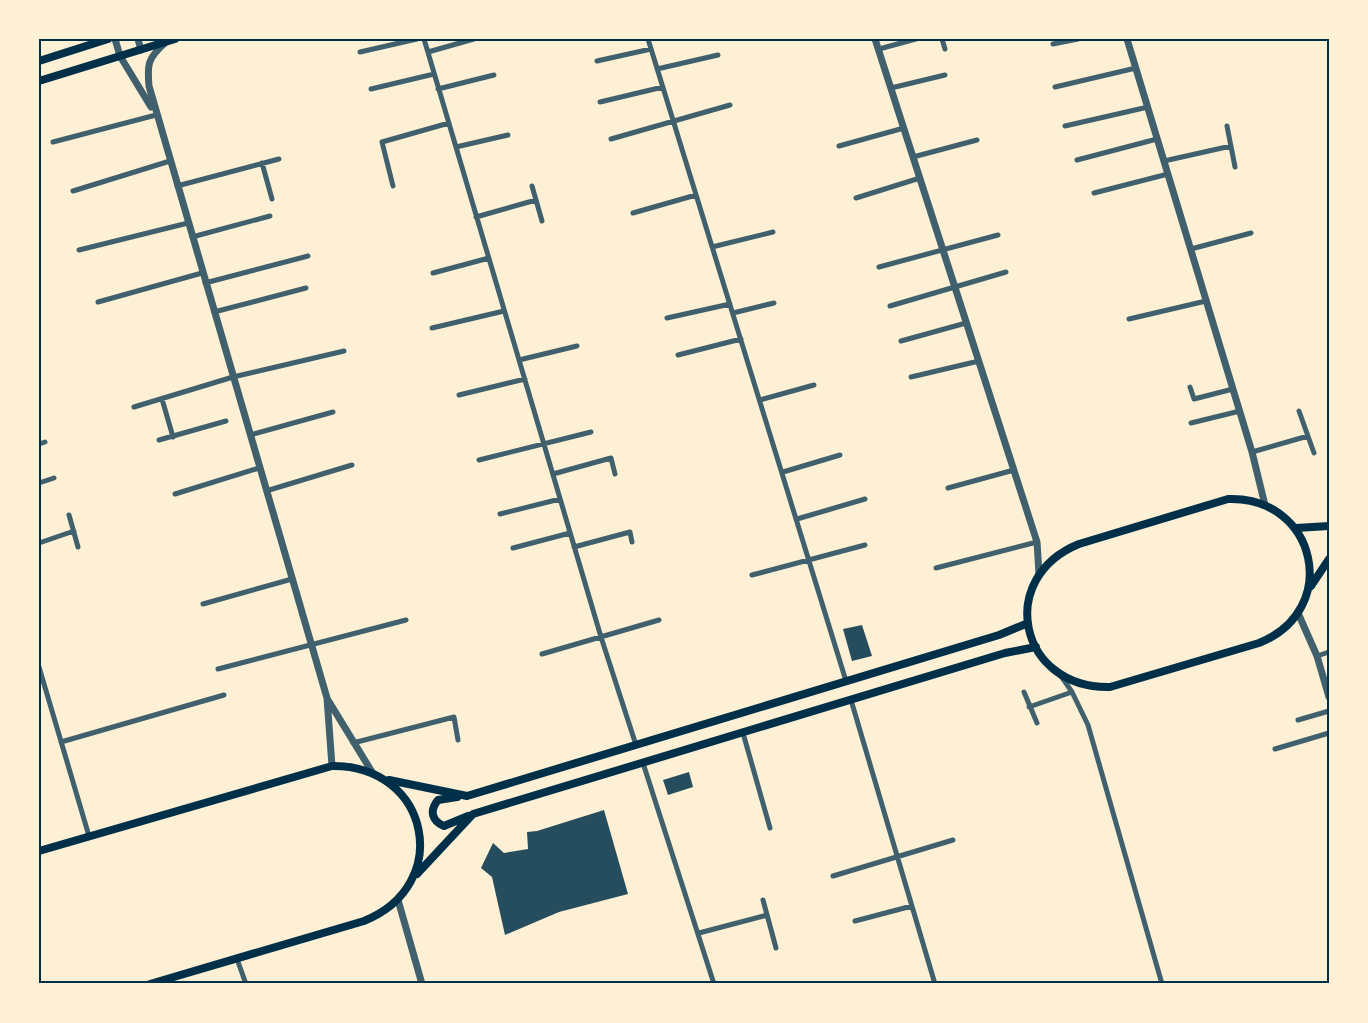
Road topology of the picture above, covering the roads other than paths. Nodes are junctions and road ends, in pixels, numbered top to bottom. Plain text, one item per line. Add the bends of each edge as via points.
1 (108, 39) edge
2 (115, 39) edge
3 (138, 39) edge
4 (417, 39) edge
5 (424, 39) edge
6 (474, 39) edge
7 (648, 39) edge
8 (875, 39) edge
9 (916, 39) edge
10 (942, 39) edge
11 (1078, 39) edge
12 (1127, 39) edge
13 (171, 40) edge
14 (1053, 44) dead end
15 (651, 49) junction
16 (879, 49) junction
17 (141, 50) junction
18 (945, 50) dead end
19 (360, 52) dead end
20 (428, 52) junction
21 (718, 55) dead end
22 (120, 56) junction
23 (39, 60) edge
24 (597, 61) dead end
25 (1136, 68) junction
26 (657, 69) junction
27 (434, 74) junction
28 (494, 75) dead end
29 (945, 75) dead end
30 (39, 81) edge
31 (663, 87) junction
32 (1055, 87) dead end
33 (891, 88) junction
34 (371, 89) dead end
35 (438, 89) junction
36 (600, 102) dead end
37 (730, 105) dead end
38 (1148, 107) junction
39 (156, 114) junction
40 (674, 121) junction
41 (449, 123) junction
42 (1065, 126) dead end
43 (1227, 126) dead end
44 (904, 128) junction
45 (508, 135) dead end
46 (611, 139) dead end
47 (1157, 139) junction
48 (977, 140) dead end
49 (53, 142) dead end
50 (839, 146) dead end
51 (1231, 146) junction
52 (456, 147) junction
53 (913, 157) junction
54 (279, 159) dead end
55 (1077, 160) dead end
56 (170, 161) junction
57 (1164, 161) junction
58 (262, 163) junction
59 (1235, 167) dead end
60 (1168, 174) junction
61 (920, 178) junction
62 (177, 186) junction
63 (393, 186) dead end
64 (532, 186) dead end
65 (73, 191) dead end
66 (1094, 193) dead end
67 (696, 195) junction
68 (856, 198) dead end
69 (272, 199) dead end
70 (536, 200) junction
71 (633, 213) dead end
72 (270, 216) dead end
73 (476, 217) junction
74 (542, 221) dead end
75 (188, 224) junction
76 (773, 232) dead end
77 (1251, 232) dead end
78 (998, 235) dead end
79 (192, 237) junction
80 (712, 247) junction
81 (943, 249) junction
82 (1191, 249) junction
83 (79, 250) dead end
84 (308, 256) dead end
85 (489, 258) junction
86 (879, 267) dead end
87 (1006, 272) dead end
88 (202, 273) junction
89 (433, 273) dead end
90 (205, 284) junction
91 (306, 288) dead end
92 (955, 288) junction
93 (1206, 301) junction
94 (98, 302) dead end
95 (774, 303) dead end
96 (730, 304) junction
97 (890, 306) dead end
98 (504, 311) junction
99 (214, 312) junction
100 (733, 312) junction
101 (667, 318) dead end
102 (1129, 319) dead end
103 (966, 323) junction
104 (432, 328) dead end
105 (741, 339) junction
106 (901, 341) dead end
107 (577, 346) dead end
108 (344, 351) dead end
109 (678, 355) dead end
110 (519, 360) junction
111 (979, 361) junction
112 (233, 377) junction
113 (910, 377) dead end
114 (525, 379) junction
115 (814, 385) dead end
116 (1190, 387) dead end
117 (1233, 390) junction
118 (459, 395) dead end
119 (162, 399) junction
120 (760, 400) junction
121 (134, 407) dead end
122 (1240, 411) junction
123 (1299, 411) dead end
124 (333, 412) dead end
125 (226, 421) dead end
126 (1191, 423) dead end
127 (591, 432) dead end
128 (250, 435) junction
129 (1308, 436) junction
130 (173, 437) junction
131 (159, 440) dead end
132 (543, 443) junction
133 (1252, 452) junction
134 (1314, 453) dead end
135 (840, 455) dead end
136 (479, 460) dead end
137 (352, 465) dead end
138 (259, 468) junction
139 (1014, 470) junction
140 (783, 472) junction
141 (553, 474) junction
142 (615, 474) dead end
143 (54, 478) dead end
144 (39, 483) edge
145 (948, 488) dead end
146 (266, 491) junction
147 (175, 494) dead end
148 (560, 499) junction
149 (866, 499) dead end
150 (1265, 505) junction
151 (500, 514) dead end
152 (69, 515) dead end
153 (797, 519) junction
154 (1329, 526) edge
155 (1296, 528) junction
156 (74, 531) junction
157 (570, 533) junction
158 (632, 542) dead end
159 (1037, 542) junction
160 (39, 543) edge
161 (865, 545) dead end
162 (78, 546) dead end
163 (574, 547) junction
164 (513, 548) dead end
165 (1329, 559) edge
166 (810, 561) junction
167 (936, 568) dead end
168 (1039, 574) junction
169 (752, 575) dead end
170 (292, 579) junction
171 (1308, 590) junction
172 (203, 604) dead end
173 (1298, 613) junction
174 (406, 620) dead end
175 (659, 620) dead end
176 (1028, 623) junction
177 (601, 637) junction
178 (311, 644) junction
179 (1036, 647) junction
180 (1329, 652) edge
181 (542, 654) dead end
182 (1317, 656) junction
183 (39, 667) edge
184 (218, 669) dead end
185 (1061, 676) junction
186 (846, 681) junction
187 (42, 685) edge
188 (1024, 692) dead end
189 (1072, 693) junction
190 (224, 695) dead end
191 (1329, 697) edge
192 (327, 698) junction
193 (851, 699) junction
194 (1029, 707) junction
195 (1329, 711) edge
196 (1298, 720) dead end
197 (1037, 723) dead end
198 (743, 733) junction
199 (1329, 733) edge
200 (458, 740) dead end
201 (61, 742) junction
202 (353, 743) junction
203 (636, 745) junction
204 (1275, 749) dead end
205 (643, 763) junction
206 (332, 766) junction
207 (372, 772) junction
208 (385, 779) junction
209 (467, 796) junction
210 (472, 814) junction
211 (770, 828) dead end
212 (89, 836) junction
213 (953, 840) dead end
214 (39, 851) edge
215 (897, 856) junction
216 (833, 876) dead end
217 (413, 877) junction
218 (398, 900) junction
219 (763, 900) dead end
220 (912, 906) junction
221 (767, 915) junction
222 (855, 921) dead end
223 (699, 933) junction
224 (776, 948) dead end
225 (237, 958) junction
226 (150, 984) edge
227 (246, 984) edge
228 (422, 984) edge
229 (714, 984) edge
230 (935, 984) edge
231 (1162, 984) edge

1 - 23 main road
2 - 22 street
3 - 17 street
4 - 19 street
5 - 20 street
6 - 20 street
7 - 15 street
8 - 16 street
9 - 16 street
10 - 18 street
11 - 14 street
12 - 25 street
13 - 17 main road
13 - 39 street via 148,62
15 - 24 street
15 - 26 street
16 - 33 street
17 - 22 main road
20 - 27 street
21 - 26 street
22 - 30 main road
22 - 39 street
25 - 32 street
25 - 38 street
26 - 31 street
27 - 34 street
27 - 35 street
28 - 35 street
29 - 33 street
31 - 36 street
31 - 40 street
33 - 44 street
35 - 41 street
37 - 40 street
38 - 42 street
38 - 47 street
39 - 49 street
39 - 56 street
40 - 46 street
40 - 67 street
41 - 52 street
41 - 63 street via 382,142
43 - 51 street
44 - 50 street
44 - 53 street
45 - 52 street
47 - 55 street
47 - 57 street
48 - 53 street
51 - 57 street
51 - 59 street
52 - 73 street
53 - 61 street
54 - 58 street
56 - 62 street
56 - 65 street
57 - 60 street
58 - 62 street
58 - 69 street
60 - 66 street
60 - 82 street
61 - 68 street
61 - 81 street
62 - 75 street
64 - 70 street
67 - 71 street
67 - 80 street
70 - 73 street
70 - 74 street
72 - 79 street
73 - 85 street
75 - 79 street
75 - 83 street
76 - 80 street
77 - 82 street
78 - 81 street
79 - 88 street
80 - 96 street
81 - 86 street
81 - 92 street
82 - 93 street
84 - 90 street
85 - 89 street
85 - 98 street
87 - 92 street
88 - 90 street
88 - 94 street
90 - 99 street
91 - 99 street
92 - 97 street
92 - 103 street
93 - 102 street
93 - 117 street
95 - 100 street
96 - 100 street
96 - 101 street
98 - 104 street
98 - 110 street
99 - 112 street
100 - 105 street
103 - 106 street
103 - 111 street
105 - 109 street
105 - 120 street
107 - 110 street
108 - 112 street
110 - 114 street
111 - 113 street
111 - 139 street
112 - 119 street
112 - 128 street
114 - 118 street
114 - 132 street
115 - 120 street
116 - 117 street via 1194,399
117 - 122 street
119 - 121 street
119 - 130 street
120 - 140 street
122 - 126 street
122 - 133 street
123 - 129 street
124 - 128 street
125 - 130 street
127 - 132 street
128 - 138 street
129 - 133 street
129 - 134 street
130 - 131 street
132 - 136 street
132 - 141 street
133 - 150 street
135 - 140 street
137 - 146 street
138 - 146 street
138 - 147 street
139 - 145 street
139 - 159 street
140 - 153 street
141 - 142 street via 611,458
141 - 148 street
143 - 144 street
146 - 170 street
148 - 151 street
148 - 157 street
149 - 153 street
150 - 155 main road
150 - 168 main road via 1228,499 1170,516 1068,548
152 - 156 street
153 - 166 street
154 - 155 main road
155 - 171 main road via 1310,564
156 - 160 street
156 - 162 street
157 - 163 street
157 - 164 street
158 - 163 street via 630,532
159 - 167 street
159 - 168 street
161 - 166 street
163 - 177 street
165 - 171 main road
166 - 169 street
166 - 186 street
168 - 176 main road via 1029,597
170 - 172 street
170 - 178 street
171 - 173 main road
173 - 182 street
173 - 185 main road via 1270,639 1122,685 1084,686
174 - 178 street
175 - 177 street
176 - 179 main road
176 - 186 main road
177 - 181 street
177 - 203 street
178 - 184 street
178 - 192 street
179 - 185 main road
179 - 193 main road
180 - 182 street
182 - 191 street
183 - 187 street
185 - 189 street
186 - 203 main road
187 - 201 street
188 - 194 street
189 - 194 street
189 - 231 street via 1088,725
190 - 201 street
192 - 202 street
192 - 206 street
193 - 198 main road
193 - 215 street
194 - 197 street
195 - 196 street
198 - 205 main road
198 - 211 street
199 - 204 street
200 - 202 street via 454,717
201 - 212 street
202 - 207 street
203 - 209 main road
205 - 210 main road
205 - 223 street
206 - 207 main road
206 - 212 main road
207 - 208 main road
208 - 209 main road
208 - 217 main road via 405,798 417,823 420,850
209 - 210 main road via 438,800 434,818 444,826
210 - 217 main road
212 - 214 main road
213 - 215 street
215 - 216 street
215 - 220 street
217 - 218 main road
218 - 225 main road via 364,921
218 - 228 street
219 - 221 street
220 - 222 street
220 - 230 street
221 - 223 street
221 - 224 street
223 - 229 street
225 - 226 main road
225 - 227 street

